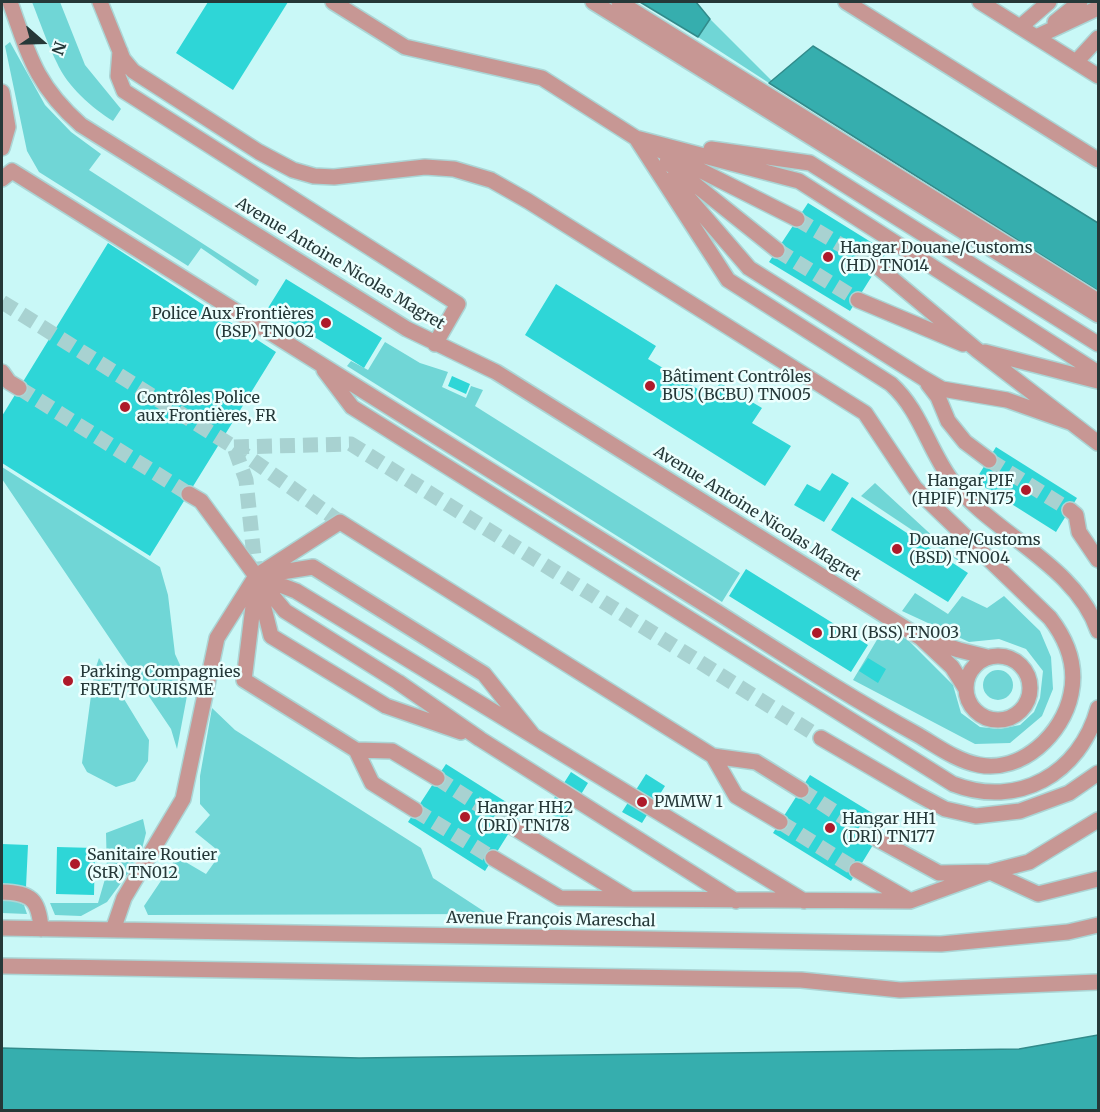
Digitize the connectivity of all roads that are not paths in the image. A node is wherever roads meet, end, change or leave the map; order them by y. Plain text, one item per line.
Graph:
1 (10, 2) edge
2 (100, 2) edge
3 (333, 2) edge
4 (593, 2) edge
5 (619, 2) edge
6 (846, 2) edge
7 (980, 2) edge
8 (1049, 2) edge
9 (1068, 2) edge
10 (1080, 2) edge
11 (1095, 2) edge
12 (1098, 8) edge
13 (1020, 27) junction
14 (1036, 37) junction
15 (1098, 38) edge
16 (1098, 44) edge
17 (1098, 50) edge
18 (120, 51) junction
19 (1076, 62) junction
20 (1098, 76) edge
21 (2, 93) edge
22 (636, 138) junction
23 (2, 148) edge
24 (1098, 160) edge
25 (2, 180) edge
26 (797, 219) tunnel mouth
27 (777, 250) tunnel mouth
28 (878, 267) tunnel mouth
29 (858, 300) tunnel mouth
30 (1098, 301) edge
31 (1098, 315) edge
32 (435, 344) junction
33 (1098, 344) edge
34 (977, 350) junction
35 (318, 363) junction
36 (2, 372) edge
37 (1098, 373) edge
38 (923, 378) junction
39 (1098, 381) edge
40 (19, 388) tunnel mouth
41 (1072, 423) junction
42 (1098, 443) edge
43 (988, 459) tunnel mouth
44 (189, 494) tunnel mouth
45 (1070, 510) tunnel mouth
46 (1098, 560) edge
47 (256, 576) junction
48 (1098, 631) edge
49 (921, 638) junction
50 (987, 657) junction
51 (966, 689) junction
52 (1098, 708) edge
53 (532, 734) junction
54 (821, 738) tunnel mouth
55 (480, 739) junction
56 (356, 750) junction
57 (713, 756) junction
58 (1098, 773) edge
59 (437, 778) tunnel mouth
60 (801, 790) tunnel mouth
61 (416, 810) tunnel mouth
62 (1098, 820) edge
63 (780, 822) tunnel mouth
64 (513, 827) tunnel mouth
65 (877, 839) tunnel mouth
66 (493, 858) tunnel mouth
67 (857, 870) tunnel mouth
68 (990, 872) junction
69 (1098, 879) edge
70 (2, 892) edge
71 (630, 899) junction
72 (736, 901) junction
73 (804, 901) junction
74 (910, 901) junction
75 (1098, 925) edge
76 (2, 928) edge
77 (41, 929) junction
78 (113, 930) junction
79 (2, 966) edge
80 (1098, 982) edge

1 - 32 street, Avenue Antoine Nicolas Magret
2 - 18 street
3 - 22 street
4 - 31 street
5 - 30 street
6 - 24 street
7 - 13 street
8 - 13 street
9 - 14 street
10 - 14 street
11 - 14 street
12 - 14 street
13 - 14 street
14 - 19 street
15 - 19 street
16 - 19 street
17 - 19 street
18 - 32 street
18 - 35 street
19 - 20 street
21 - 23 street
22 - 26 street
22 - 27 street
22 - 33 street
22 - 37 street
22 - 38 street
22 - 48 street
25 - 35 street
28 - 34 street
29 - 34 street
32 - 49 street, Avenue Antoine Nicolas Magret
34 - 39 street
34 - 41 street
35 - 52 street
36 - 40 street
38 - 41 street
38 - 43 street
41 - 42 street
44 - 47 street
45 - 46 street
47 - 53 street
47 - 53 street
47 - 55 street
47 - 55 street
47 - 56 street
47 - 57 street
47 - 78 street
49 - 50 street, Avenue Antoine Nicolas Magret
49 - 51 street, Avenue Antoine Nicolas Magret
50 - 51 street
50 - 51 street, Avenue Antoine Nicolas Magret
53 - 73 street
54 - 58 street
55 - 72 street
56 - 59 street
56 - 61 street
57 - 60 street
57 - 63 street
62 - 68 street
64 - 71 street
65 - 68 street
66 - 71 street
67 - 74 street
68 - 69 street
68 - 74 street
70 - 77 street
71 - 72 street
72 - 73 street
73 - 74 street
75 - 78 street, Avenue François Mareschal
76 - 77 street, Avenue François Mareschal
77 - 78 street, Avenue François Mareschal
79 - 80 street

